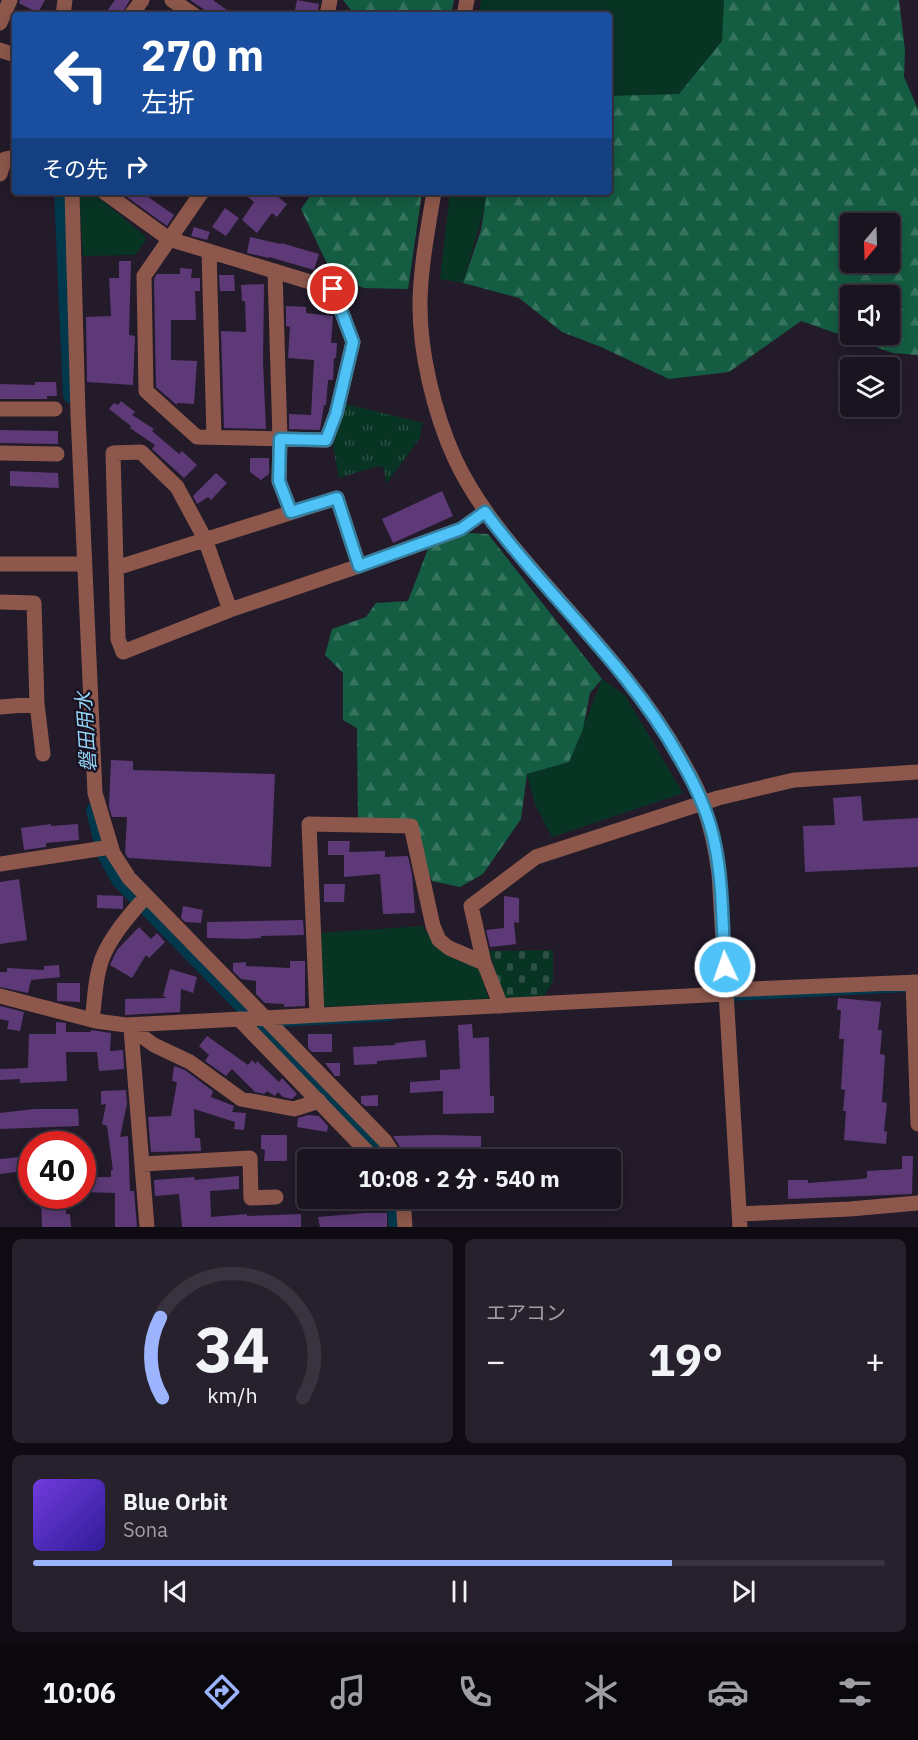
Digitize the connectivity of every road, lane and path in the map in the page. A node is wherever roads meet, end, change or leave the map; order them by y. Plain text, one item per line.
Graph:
1 (10, 0) edge
2 (172, 0) edge
3 (190, 12) edge
4 (0, 23) edge
5 (12, 158) edge
6 (0, 174) edge
7 (72, 195) edge
8 (108, 195) edge
9 (200, 195) edge
10 (434, 195) edge
11 (169, 239) junction
12 (209, 251) junction
13 (275, 271) junction
14 (0, 409) edge
15 (55, 409) dead end
16 (214, 437) junction
17 (280, 439) junction
18 (0, 453) edge
19 (57, 454) dead end
20 (291, 512) junction
21 (485, 512) junction
22 (205, 539) junction
23 (0, 564) edge
24 (85, 564) junction
25 (359, 566) junction
26 (116, 568) junction
27 (0, 602) edge
28 (230, 610) junction
29 (37, 704) junction
30 (0, 707) edge
31 (43, 754) dead end
32 (918, 772) edge
33 (703, 802) junction
34 (111, 847) junction
35 (0, 864) edge
36 (146, 896) junction
37 (484, 963) junction
38 (915, 982) edge
39 (726, 992) junction
40 (0, 996) edge
41 (501, 1005) junction
42 (317, 1015) junction
43 (266, 1018) junction
44 (239, 1019) junction
45 (92, 1020) junction
46 (128, 1027) junction
47 (319, 1101) junction
48 (918, 1124) edge
49 (365, 1149) edge
50 (388, 1149) edge
51 (142, 1164) junction
52 (276, 1197) dead end
53 (918, 1203) edge
54 (404, 1209) edge
55 (740, 1220) edge
56 (147, 1227) edge
57 (405, 1227) edge

1 - 4 street
2 - 3 street
5 - 6 street
7 - 24 street
8 - 11 street
9 - 11 street
10 - 21 street
11 - 12 street
11 - 16 street
12 - 13 street
12 - 16 street
13 - 17 street
13 - 17 street
14 - 15 street
16 - 17 street
17 - 20 street
18 - 19 street
20 - 22 street
20 - 25 street
21 - 25 street
21 - 33 street
22 - 26 street
22 - 26 street
22 - 28 street
23 - 24 street
24 - 34 street
25 - 28 street
26 - 28 street
27 - 29 street
29 - 30 street
29 - 31 street
32 - 33 street
33 - 37 street
33 - 39 street
34 - 35 street
34 - 36 street
36 - 43 street
36 - 45 street
37 - 41 street
37 - 42 street
38 - 39 street
38 - 48 street
39 - 41 street
39 - 55 street
40 - 45 street
41 - 42 street
42 - 43 street
43 - 44 street
43 - 50 street
44 - 46 street
44 - 47 street
45 - 46 street
46 - 47 street
46 - 51 street
47 - 49 street
51 - 52 street
51 - 56 street
53 - 55 street
54 - 57 street

